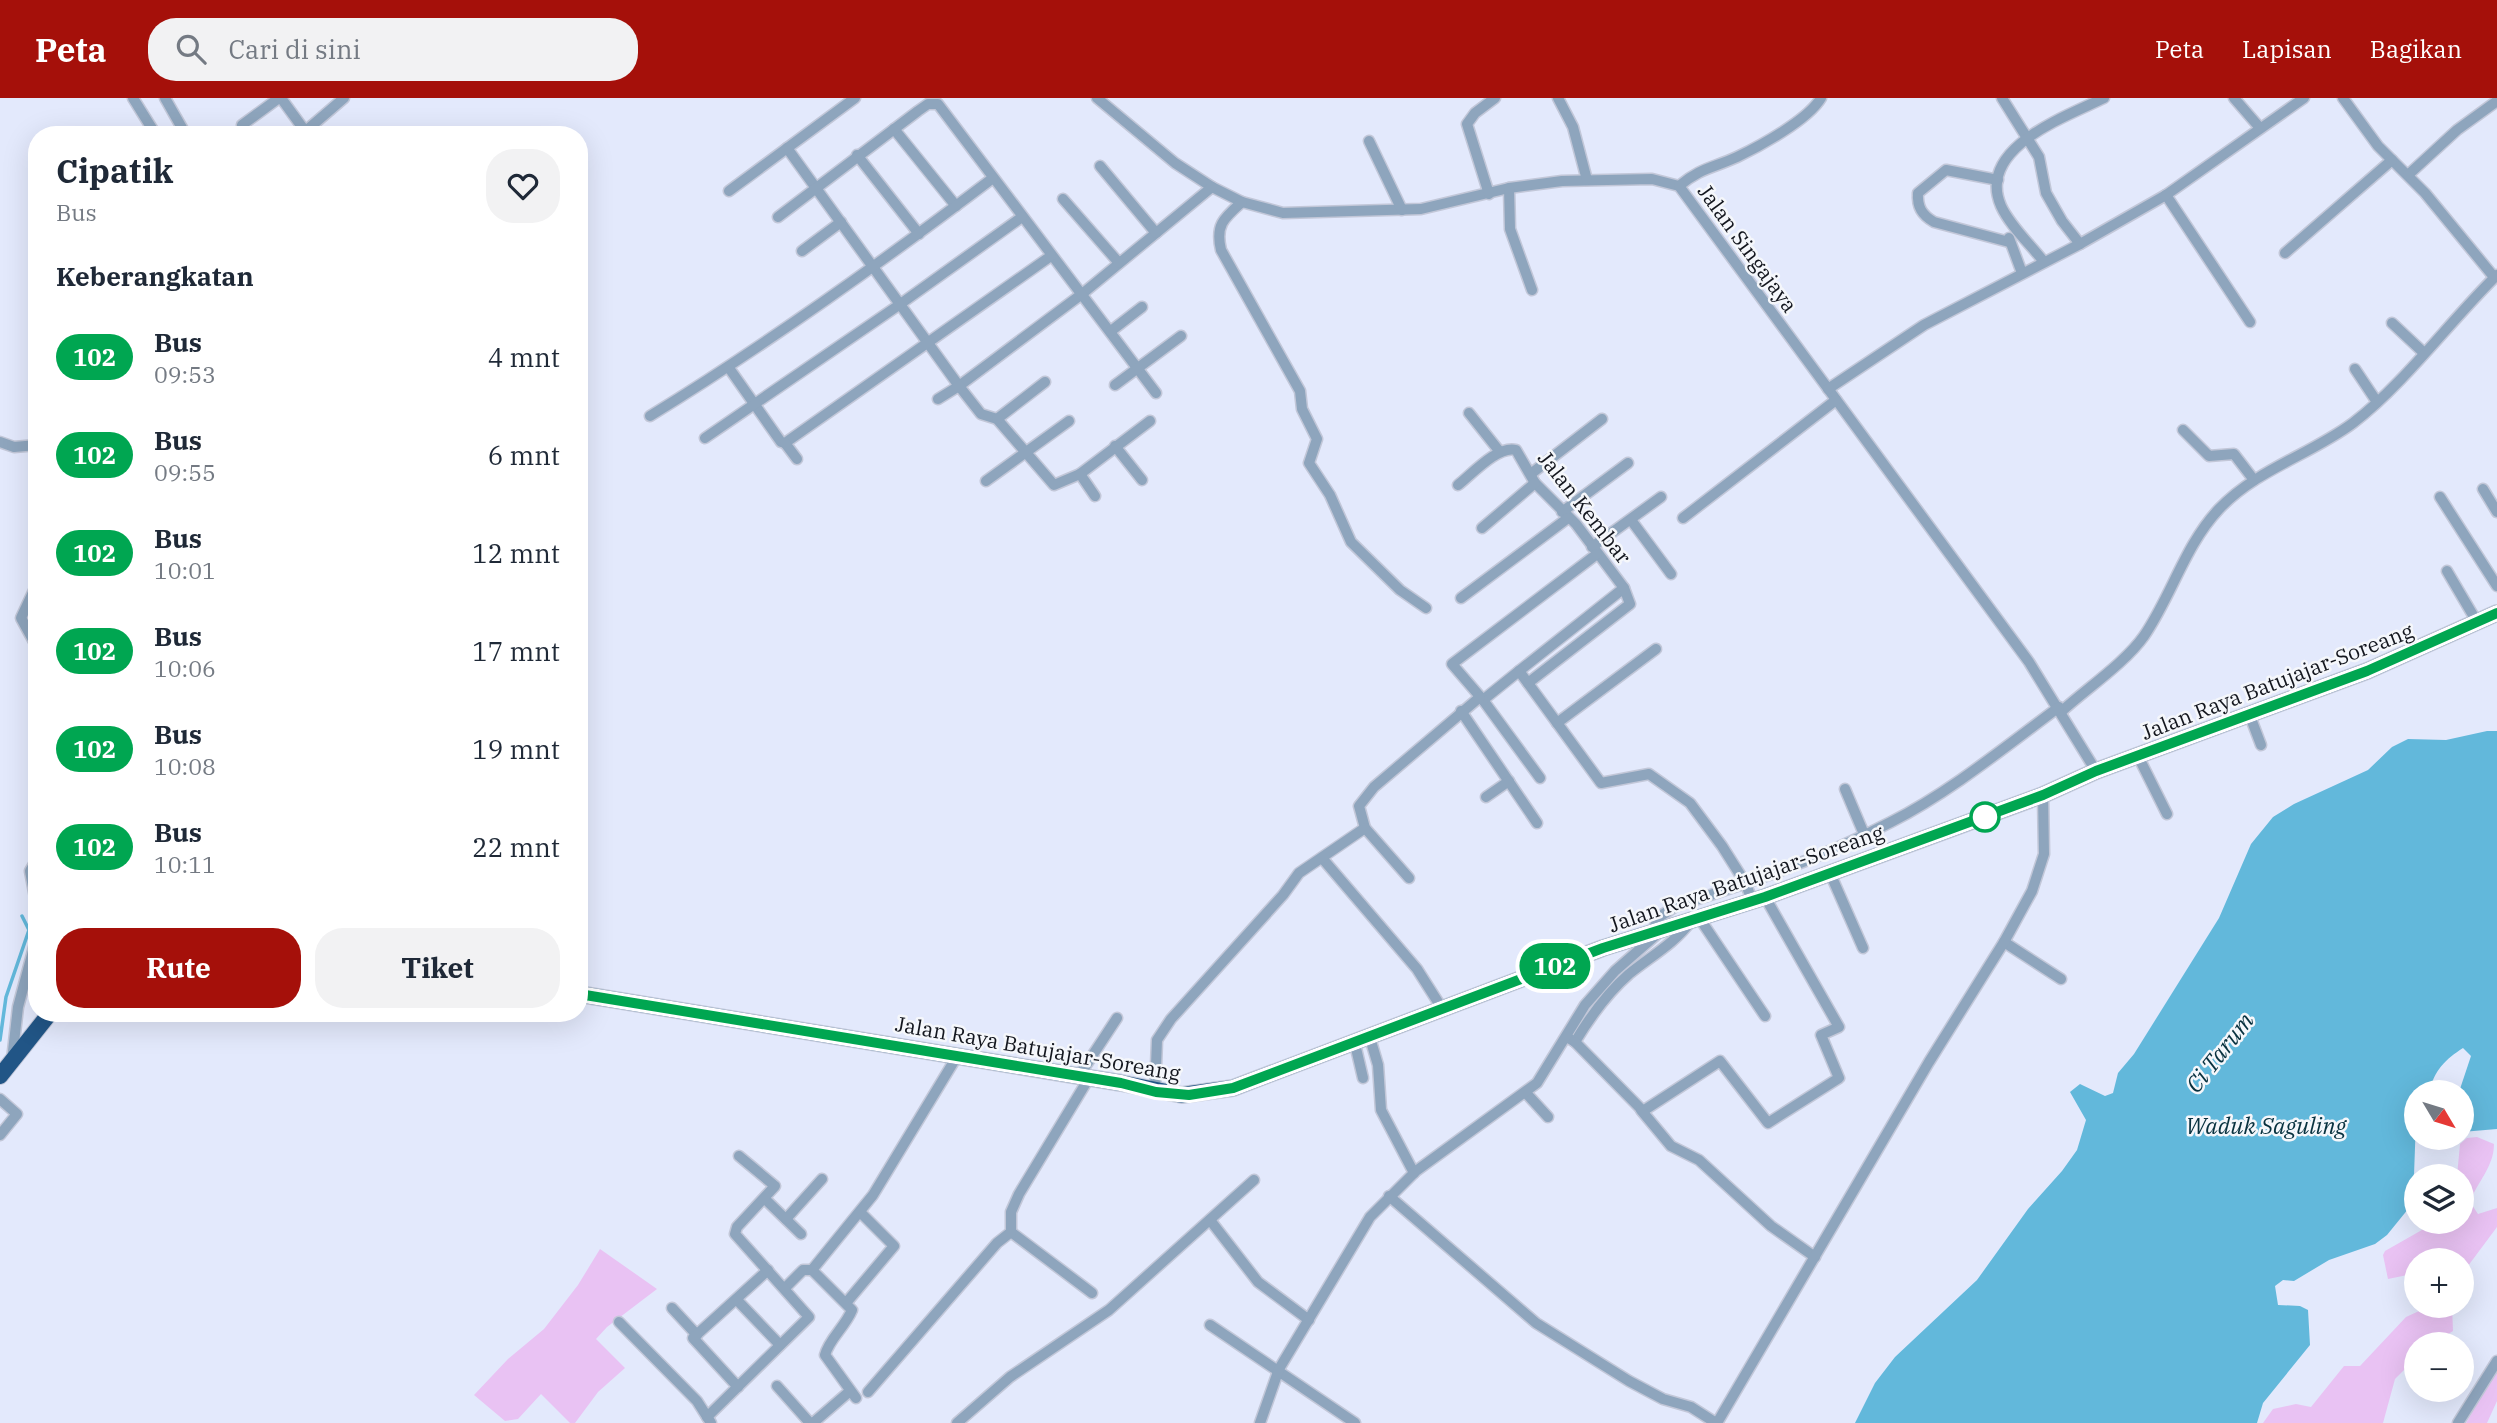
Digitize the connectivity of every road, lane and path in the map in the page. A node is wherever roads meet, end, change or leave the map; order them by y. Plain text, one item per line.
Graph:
1 (133, 98) edge
2 (165, 98) edge
3 (280, 98) edge
4 (344, 98) edge
5 (855, 98) edge
6 (1097, 98) edge
7 (1495, 98) edge
8 (1559, 98) edge
9 (1821, 98) edge
10 (2002, 98) edge
11 (2104, 98) edge
12 (2234, 98) edge
13 (2304, 98) edge
14 (2343, 98) edge
15 (2497, 101) edge
16 (242, 125) dead end
17 (150, 126) edge
18 (181, 126) edge
19 (298, 126) edge
20 (311, 126) edge
21 (2260, 128) junction
22 (894, 129) junction
23 (2026, 136) junction
24 (1369, 141) dead end
25 (787, 148) junction
26 (857, 155) junction
27 (2392, 160) junction
28 (1100, 166) dead end
29 (2408, 175) junction
30 (993, 178) junction
31 (1587, 180) junction
32 (1998, 180) junction
33 (1679, 186) junction
34 (1212, 187) junction
35 (815, 188) junction
36 (1509, 188) junction
37 (729, 191) dead end
38 (1489, 194) junction
39 (2165, 195) junction
40 (1063, 199) dead end
41 (1242, 202) junction
42 (956, 206) junction
43 (1402, 210) junction
44 (778, 217) dead end
45 (1022, 217) junction
46 (841, 222) junction
47 (2020, 231) junction
48 (1156, 233) junction
49 (919, 234) junction
50 (2009, 242) junction
51 (2080, 244) junction
52 (802, 251) dead end
53 (2285, 253) dead end
54 (1051, 256) junction
55 (2044, 262) junction
56 (1119, 263) junction
57 (874, 269) junction
58 (2022, 273) junction
59 (2496, 276) edge
60 (1532, 290) dead end
61 (1082, 294) junction
62 (900, 306) junction
63 (1142, 307) dead end
64 (2250, 322) dead end
65 (2392, 323) dead end
66 (1111, 331) junction
67 (1181, 336) dead end
68 (925, 343) junction
69 (2423, 352) junction
70 (1138, 366) junction
71 (729, 368) junction
72 (2355, 369) dead end
73 (1045, 382) dead end
74 (1115, 385) dead end
75 (959, 386) junction
76 (1828, 389) junction
77 (1156, 393) dead end
78 (938, 399) dead end
79 (1836, 400) junction
80 (2377, 402) junction
81 (755, 405) junction
82 (1469, 413) dead end
83 (650, 416) dead end
84 (998, 419) junction
85 (1602, 419) dead end
86 (1069, 421) dead end
87 (1150, 421) dead end
88 (2183, 430) dead end
89 (705, 438) dead end
90 (0, 442) edge
91 (785, 443) junction
92 (28, 446) edge
93 (1115, 446) junction
94 (1500, 452) junction
95 (1026, 453) junction
96 (797, 459) dead end
97 (1628, 463) dead end
98 (1080, 474) junction
99 (2251, 475) junction
100 (1534, 478) junction
101 (1142, 480) dead end
102 (986, 481) dead end
103 (1458, 485) dead end
104 (2483, 489) dead end
105 (1095, 496) dead end
106 (1661, 497) dead end
107 (2440, 497) dead end
108 (2497, 512) edge
109 (1565, 515) junction
110 (1683, 519) dead end
111 (1631, 520) junction
112 (1482, 528) dead end
113 (1595, 550) junction
114 (2447, 571) dead end
115 (1671, 574) dead end
116 (2497, 586) edge
117 (1624, 589) junction
118 (1461, 598) dead end
119 (28, 603) edge
120 (1426, 608) dead end
121 (2497, 613) edge
122 (2477, 622) junction
123 (28, 631) edge
124 (1656, 649) dead end
125 (1519, 671) junction
126 (1528, 683) junction
127 (1481, 698) junction
128 (2060, 709) junction
129 (1461, 711) junction
130 (2250, 716) junction
131 (1556, 723) junction
132 (2261, 746) dead end
133 (2138, 756) junction
134 (2096, 771) junction
135 (1540, 778) dead end
136 (1509, 780) junction
137 (1845, 789) dead end
138 (2043, 795) junction
139 (1486, 797) dead end
140 (2167, 814) dead end
141 (1537, 823) dead end
142 (1365, 828) junction
143 (1864, 834) junction
144 (1322, 858) junction
145 (1830, 873) junction
146 (1409, 878) dead end
147 (1752, 893) junction
148 (1693, 921) junction
149 (1660, 930) junction
150 (2004, 942) junction
151 (1863, 948) dead end
152 (28, 970) edge
153 (2062, 979) dead end
154 (588, 995) edge
155 (1443, 1010) junction
156 (1765, 1016) dead end
157 (1117, 1018) dead end
158 (43, 1022) edge
159 (1570, 1039) junction
160 (1363, 1041) junction
161 (956, 1058) junction
162 (12, 1060) junction
163 (0, 1076) edge
164 (1084, 1077) junction
165 (1363, 1078) dead end
166 (1156, 1092) junction
167 (1527, 1093) junction
168 (0, 1099) edge
169 (1641, 1110) junction
170 (1548, 1117) dead end
171 (0, 1135) edge
172 (739, 1156) dead end
173 (1414, 1172) junction
174 (822, 1179) dead end
175 (1254, 1180) dead end
176 (1389, 1196) junction
177 (765, 1199) junction
178 (861, 1213) junction
179 (786, 1219) junction
180 (1210, 1220) junction
181 (1011, 1232) junction
182 (801, 1234) dead end
183 (1815, 1257) junction
184 (768, 1270) junction
185 (812, 1270) junction
186 (785, 1288) junction
187 (1092, 1293) dead end
188 (737, 1300) junction
189 (846, 1303) junction
190 (672, 1308) dead end
191 (1309, 1320) junction
192 (619, 1322) dead end
193 (1210, 1325) dead end
194 (697, 1335) junction
195 (780, 1345) junction
196 (2497, 1360) edge
197 (1279, 1370) junction
198 (777, 1386) dead end
199 (738, 1387) junction
200 (868, 1392) dead end
201 (709, 1420) edge
202 (812, 1423) edge
203 (957, 1423) edge
204 (1260, 1423) edge
205 (1355, 1423) edge
206 (1716, 1423) edge
207 (2458, 1423) edge

1 - 17 street
2 - 18 street
3 - 16 street
3 - 19 street
4 - 20 street
5 - 25 street
6 - 34 street, Jalan Singajaya
7 - 38 street
8 - 31 street
9 - 33 street
10 - 23 street
11 - 23 street
12 - 21 street
13 - 21 street
14 - 27 street
15 - 29 street
21 - 39 street
22 - 26 street
22 - 30 street
22 - 42 street
23 - 32 street
23 - 51 street
24 - 43 street
25 - 35 street
25 - 37 street
26 - 35 street
26 - 49 street
27 - 29 street
27 - 53 street
28 - 48 street
29 - 59 street
30 - 42 street
30 - 45 street
31 - 33 street, Jalan Singajaya
31 - 36 street, Jalan Singajaya
32 - 47 street
32 - 50 street
33 - 76 street, Jalan Singajaya
34 - 41 street, Jalan Singajaya
34 - 48 street
35 - 44 street
35 - 46 street
36 - 38 street, Jalan Singajaya
36 - 60 street
38 - 43 street, Jalan Singajaya
39 - 51 street
39 - 64 street
40 - 56 street
41 - 43 street, Jalan Singajaya
41 - 120 street
42 - 49 street
45 - 54 street
45 - 62 street
46 - 52 street
46 - 57 street
47 - 50 street
47 - 55 street
48 - 56 street
49 - 57 street
50 - 58 street
51 - 55 street
54 - 61 street
54 - 68 street
55 - 58 street
56 - 61 street
57 - 62 street
57 - 71 street
58 - 76 street
59 - 69 street
61 - 66 street
61 - 75 street
62 - 68 street
62 - 81 street
63 - 66 street
65 - 69 street
66 - 70 street
67 - 70 street
68 - 75 street
68 - 91 street
69 - 80 street
70 - 74 street
70 - 77 street
71 - 81 street
71 - 83 street
72 - 80 street
73 - 84 street
75 - 78 street
75 - 84 street
76 - 79 street, Jalan Singajaya
79 - 110 street
79 - 128 street, Jalan Singajaya
80 - 99 street
81 - 89 street
81 - 91 street
82 - 94 street
84 - 95 street
85 - 100 street
86 - 95 street
87 - 93 street
88 - 99 street
90 - 92 street
91 - 96 street
93 - 98 street
93 - 101 street
94 - 100 street, Jalan Kembar
94 - 103 street
95 - 98 street
95 - 102 street
97 - 109 street
98 - 105 street
99 - 128 street
100 - 109 street, Jalan Kembar
100 - 112 street
104 - 108 street
106 - 111 street
107 - 116 street
109 - 113 street, Jalan Kembar
109 - 118 street
111 - 113 street
111 - 115 street
113 - 117 street, Jalan Kembar
113 - 127 street
114 - 122 street
117 - 125 street, Jalan Kembar
117 - 126 street
119 - 123 street
121 - 122 highway, Jalan Raya Batujajar-Soreang
122 - 130 highway, Jalan Raya Batujajar-Soreang
124 - 131 street
125 - 126 street
125 - 127 street, Jalan Kembar
126 - 131 street
127 - 129 street, Jalan Kembar
127 - 135 street
128 - 134 street, Jalan Singajaya
128 - 143 street
129 - 136 street
129 - 142 street, Jalan Kembar
130 - 132 street
130 - 133 highway, Jalan Raya Batujajar-Soreang
131 - 147 street
133 - 134 highway, Jalan Raya Batujajar-Soreang
133 - 140 street
134 - 138 highway, Jalan Raya Batujajar-Soreang
136 - 139 street
136 - 141 street
137 - 143 street
138 - 145 highway, Jalan Raya Batujajar-Soreang
138 - 150 street
142 - 144 street
142 - 146 street
143 - 147 street
144 - 155 street
144 - 166 street
145 - 147 highway, Jalan Raya Batujajar-Soreang
145 - 151 street
147 - 148 highway, Jalan Raya Batujajar-Soreang
147 - 149 street
147 - 169 street
148 - 149 highway, Jalan Raya Batujajar-Soreang
148 - 156 street
148 - 159 street
149 - 155 highway, Jalan Raya Batujajar-Soreang
149 - 159 street
150 - 153 street
150 - 183 street
152 - 162 street
154 - 161 highway, Jalan Raya Batujajar-Soreang
155 - 160 highway, Jalan Raya Batujajar-Soreang
157 - 164 street
158 - 162 highway
159 - 167 street
159 - 169 street
160 - 165 street
160 - 166 highway, Jalan Raya Batujajar-Soreang
160 - 173 street
161 - 164 highway, Jalan Raya Batujajar-Soreang
161 - 178 street
162 - 163 highway
164 - 166 highway, Jalan Raya Batujajar-Soreang
164 - 181 street
167 - 170 street
167 - 173 street
168 - 171 street
169 - 183 street
172 - 177 street
173 - 176 street
174 - 179 street
175 - 180 street
176 - 191 street
176 - 206 street
177 - 179 street
177 - 184 street
178 - 185 street
178 - 189 street
179 - 182 street
180 - 191 street
180 - 203 street
181 - 187 street
181 - 200 street
183 - 206 street
184 - 186 street
184 - 188 street
185 - 186 street
185 - 189 street
186 - 195 street
188 - 194 street
188 - 195 street
189 - 202 street
190 - 194 street
191 - 197 street
192 - 201 street
193 - 197 street
194 - 199 street
195 - 199 street
196 - 207 street
197 - 204 street
197 - 205 street
198 - 202 street
199 - 201 street

